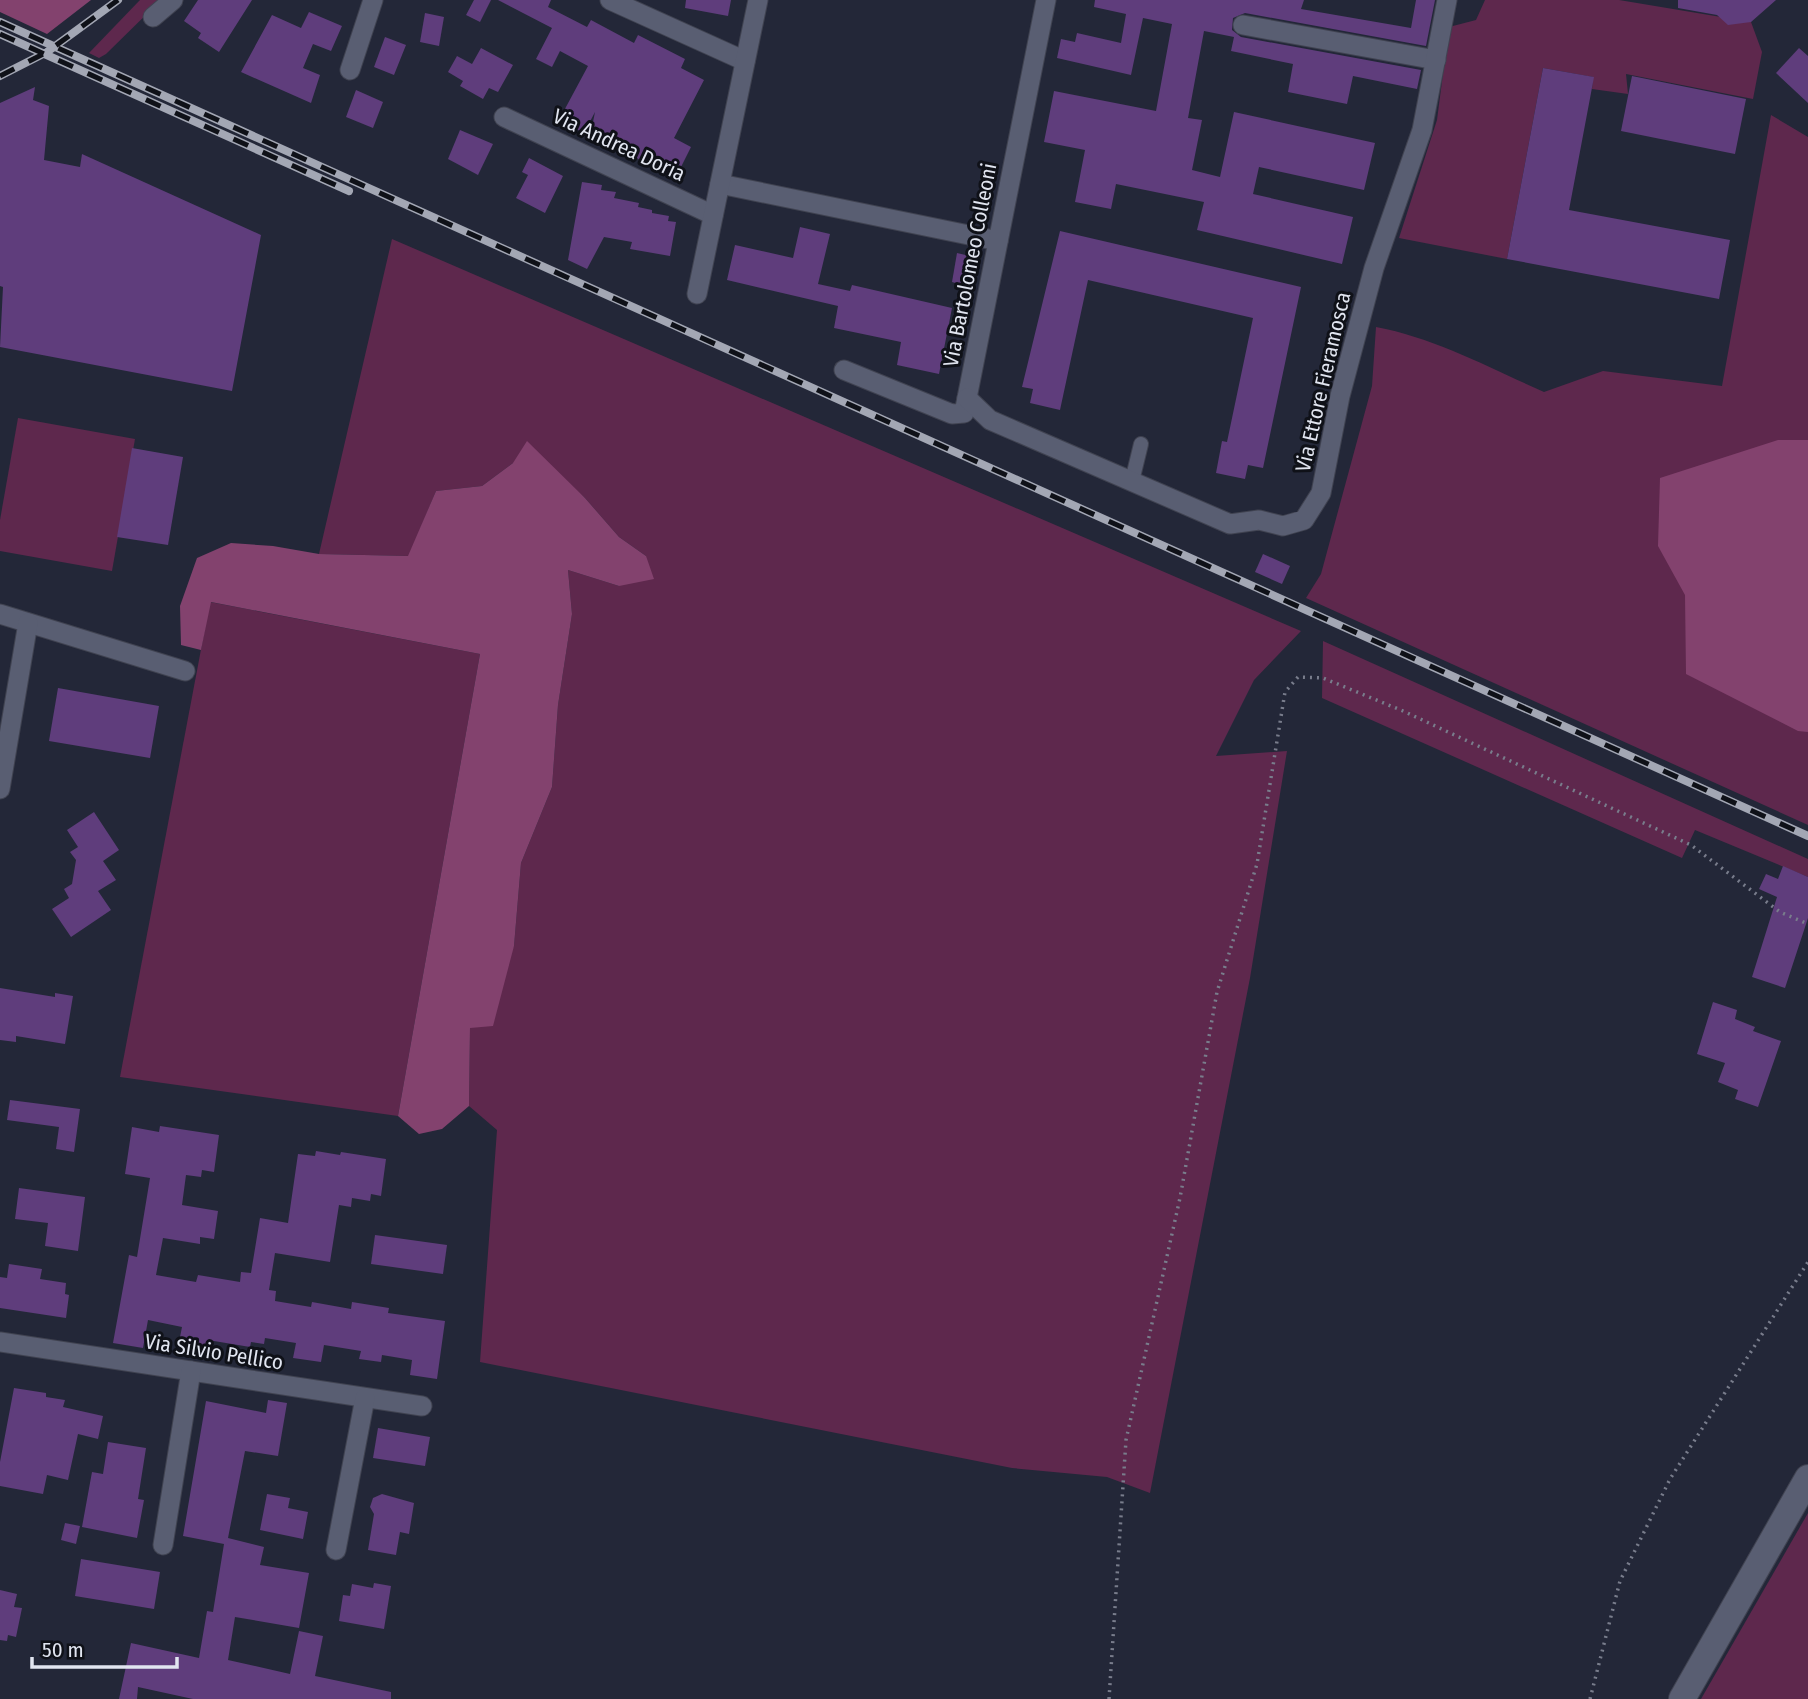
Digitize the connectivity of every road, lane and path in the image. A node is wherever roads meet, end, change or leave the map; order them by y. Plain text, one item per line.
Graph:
1 (173, 0) edge
2 (373, 0) edge
3 (610, 0) edge
4 (758, 0) edge
5 (1046, 0) edge
6 (1447, 0) edge
7 (153, 18) dead end
8 (1243, 25) dead end
9 (1436, 60) junction
10 (745, 61) junction
11 (350, 69) dead end
12 (504, 117) dead end
13 (720, 184) junction
14 (713, 215) junction
15 (998, 241) junction
16 (697, 294) dead end
17 (844, 370) dead end
18 (967, 398) junction
19 (1141, 444) dead end
20 (1132, 481) junction
21 (0, 614) edge
22 (28, 623) junction
23 (185, 671) dead end
24 (0, 789) edge
25 (1808, 924) edge
26 (1808, 1262) edge
27 (0, 1342) edge
28 (191, 1371) junction
29 (365, 1398) junction
30 (422, 1406) dead end
31 (1808, 1478) edge
32 (163, 1545) dead end
33 (336, 1550) dead end
34 (1109, 1699) edge
35 (1590, 1699) edge
36 (1682, 1699) edge

1 - 7 street
2 - 11 street
3 - 10 street
4 - 10 street
5 - 15 street, Via Bartolomeo Colleoni
6 - 9 street, Via Ettore Fieramosca
8 - 9 street
9 - 20 street, Via Ettore Fieramosca
10 - 13 street
12 - 14 street, Via Andrea Doria
13 - 14 street
13 - 15 street
14 - 16 street
15 - 18 street, Via Bartolomeo Colleoni
17 - 18 street, Via Bartolomeo Colleoni
18 - 20 street, Via Ettore Fieramosca
19 - 20 street
21 - 22 street
22 - 23 street
22 - 24 street
25 - 34 path
26 - 35 path
27 - 28 street, Via Silvio Pellico
28 - 29 street, Via Silvio Pellico
28 - 32 street
29 - 30 street, Via Silvio Pellico
29 - 33 street
31 - 36 main road

